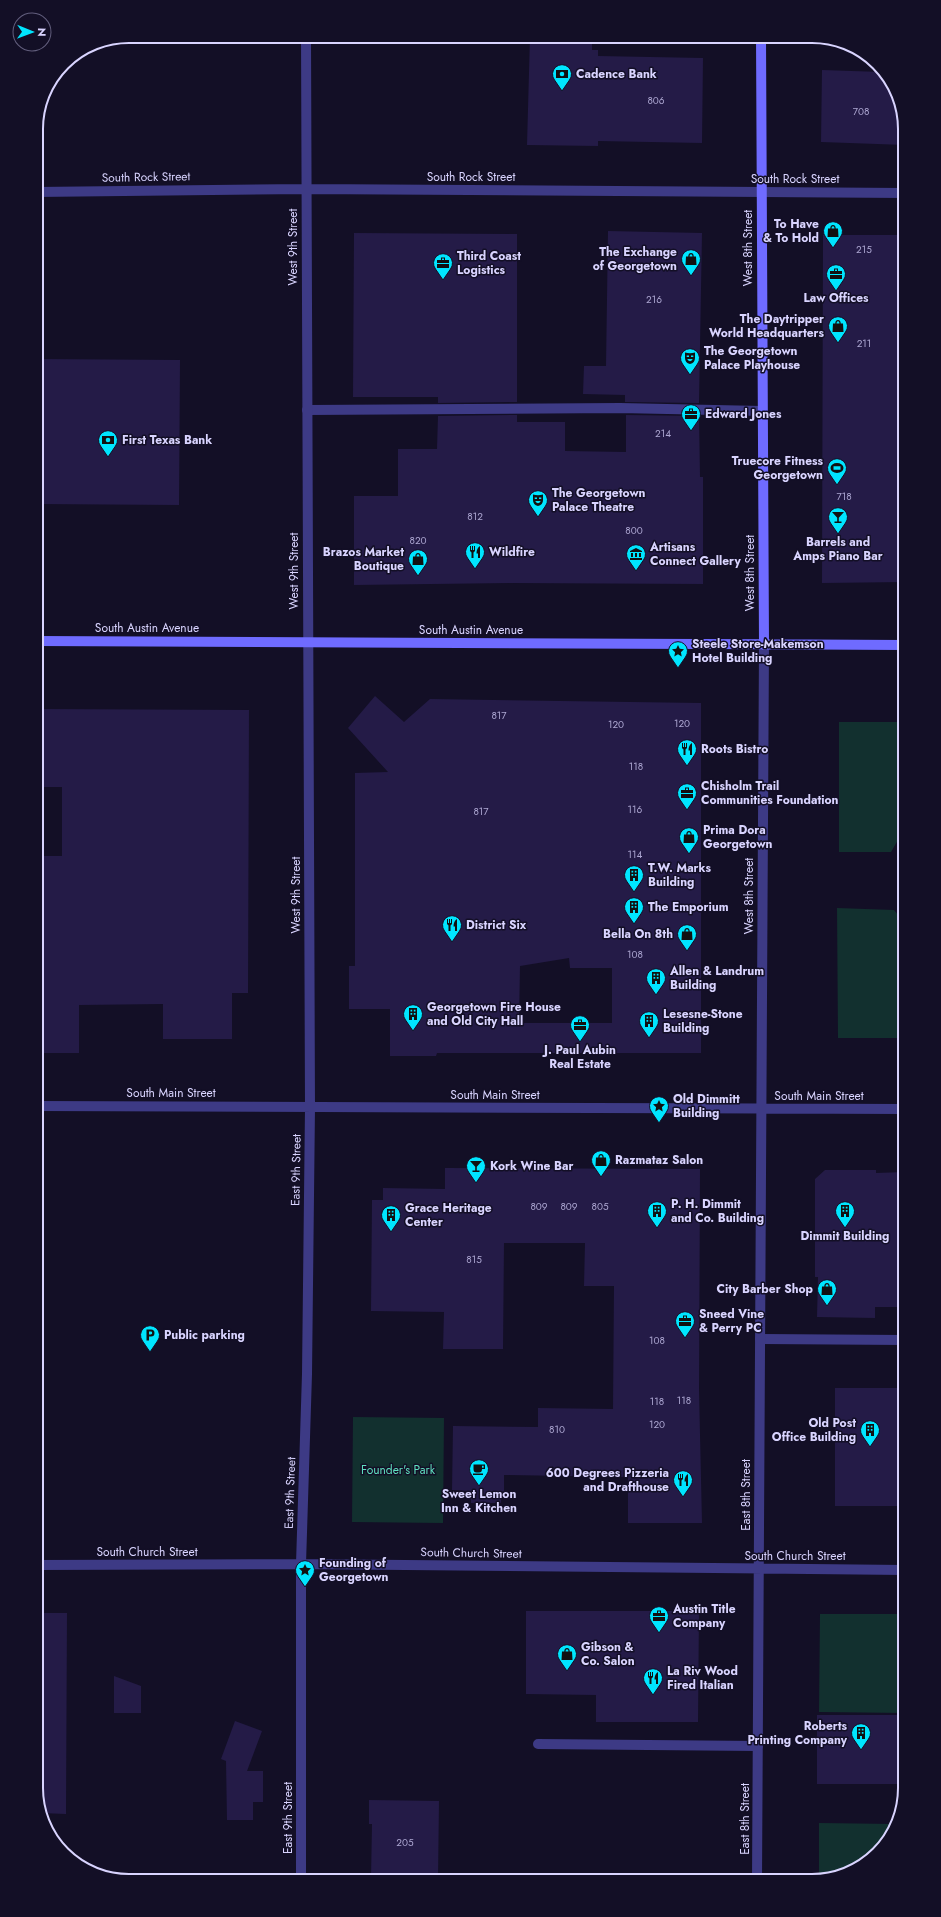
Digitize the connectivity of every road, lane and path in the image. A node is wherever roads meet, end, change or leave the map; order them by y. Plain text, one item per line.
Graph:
1 (306, 43) edge
2 (762, 43) edge
3 (306, 189) junction
4 (43, 192) edge
5 (761, 192) junction
6 (898, 193) edge
7 (307, 410) junction
8 (762, 411) junction
9 (43, 641) edge
10 (307, 643) junction
11 (764, 645) junction
12 (898, 645) edge
13 (43, 1106) edge
14 (310, 1107) junction
15 (761, 1109) junction
16 (898, 1109) edge
17 (760, 1339) junction
18 (898, 1340) edge
19 (301, 1564) junction
20 (43, 1565) edge
21 (758, 1569) junction
22 (898, 1570) edge
23 (538, 1744) dead end
24 (758, 1746) junction
25 (300, 1874) edge
26 (757, 1874) edge

1 - 3 street, West 9th Street
2 - 5 main road, West 8th Street
3 - 4 street, South Rock Street
3 - 5 street, South Rock Street
3 - 7 street, West 9th Street
5 - 6 street, South Rock Street
5 - 8 main road, West 8th Street
7 - 8 street
7 - 10 street, West 9th Street
8 - 11 main road, West 8th Street
9 - 10 main road, South Austin Avenue
10 - 11 main road, South Austin Avenue
10 - 14 street, West 9th Street
11 - 12 main road, South Austin Avenue
11 - 15 street, West 8th Street
13 - 14 street, South Main Street
14 - 15 street, South Main Street
14 - 19 street, East 9th Street
15 - 16 street, South Main Street
15 - 17 street, East 8th Street
17 - 18 street
17 - 21 street, East 8th Street
19 - 20 street, South Church Street
19 - 21 street, South Church Street
19 - 25 street, East 9th Street
21 - 22 street, South Church Street
21 - 24 street, East 8th Street
23 - 24 street
24 - 26 street, East 8th Street

